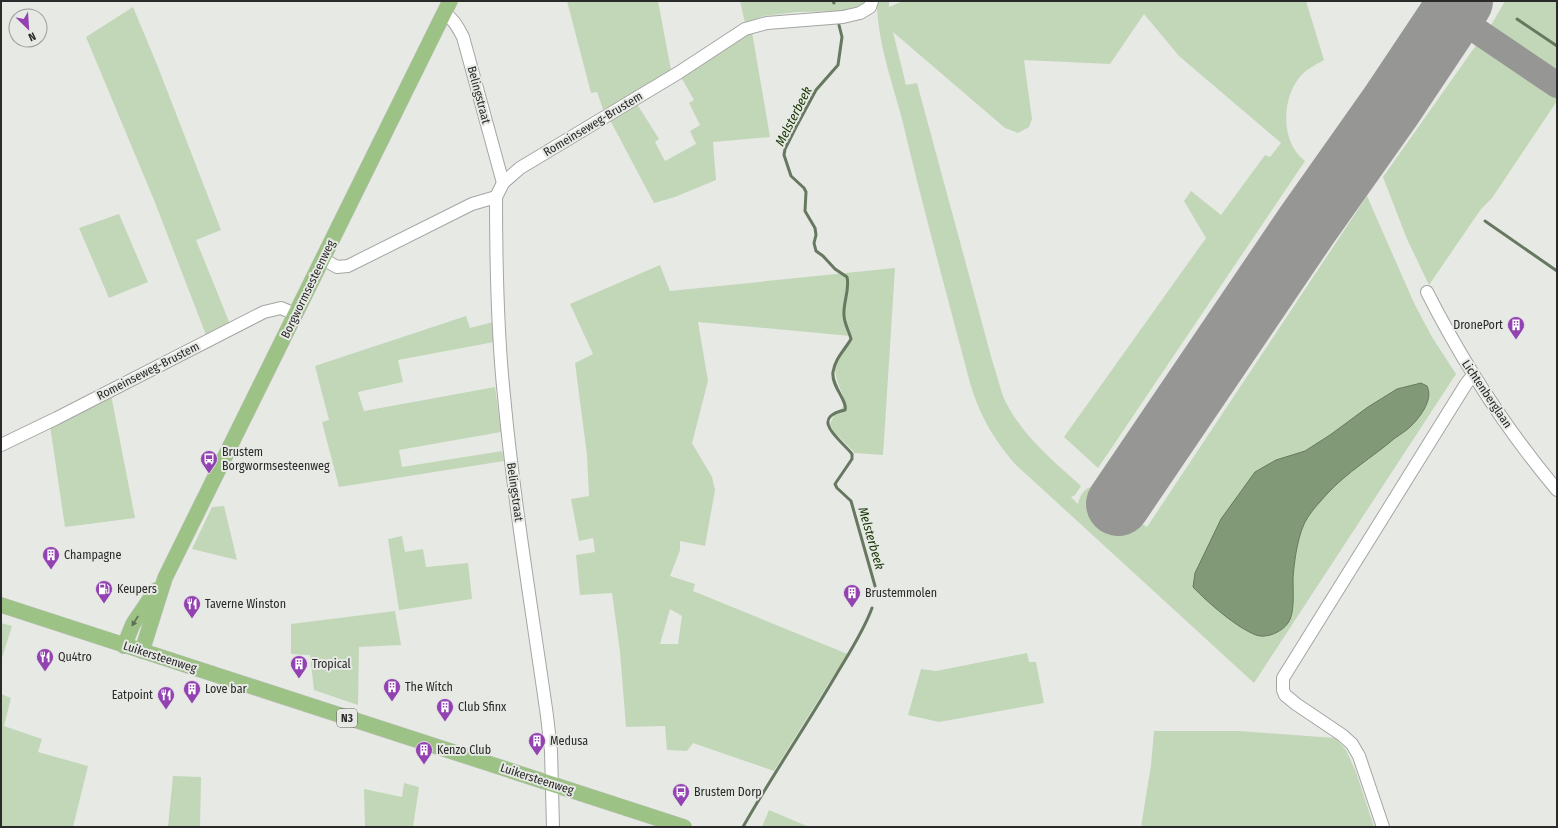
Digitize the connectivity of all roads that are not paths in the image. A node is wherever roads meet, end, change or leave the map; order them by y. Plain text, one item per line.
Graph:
1 (872, 1) edge
2 (447, 7) edge
3 (503, 183) junction
4 (496, 197) junction
5 (322, 259) junction
6 (1426, 292) dead end
7 (295, 314) junction
8 (1473, 375) junction
9 (1, 445) edge
10 (1557, 490) edge
11 (165, 578) junction
12 (1, 605) edge
13 (124, 646) junction
14 (142, 651) junction
15 (552, 784) junction
16 (553, 827) edge
17 (684, 827) edge
18 (1382, 827) edge

1 - 3 street, Romeinseweg-Brustem
2 - 3 street, Belingstraat
2 - 5 main road, Borgwormsesteenweg
3 - 4 street, Romeinseweg-Brustem
4 - 5 street
4 - 15 street, Belingstraat
5 - 7 main road, Borgwormsesteenweg
6 - 8 street, Lichtenberglaan
7 - 9 street, Romeinseweg-Brustem
7 - 11 main road, Borgwormsesteenweg
8 - 10 street, Lichtenberglaan
8 - 18 street
11 -> 13 main road, Borgwormsesteenweg
11 - 14 main road, Borgwormsesteenweg
12 - 13 main road, Luikersteenweg / N3
13 - 14 main road, Luikersteenweg / N3
14 - 15 main road, Luikersteenweg / N3
15 - 16 street, Belingstraat
15 - 17 main road, Luikersteenweg / N3

